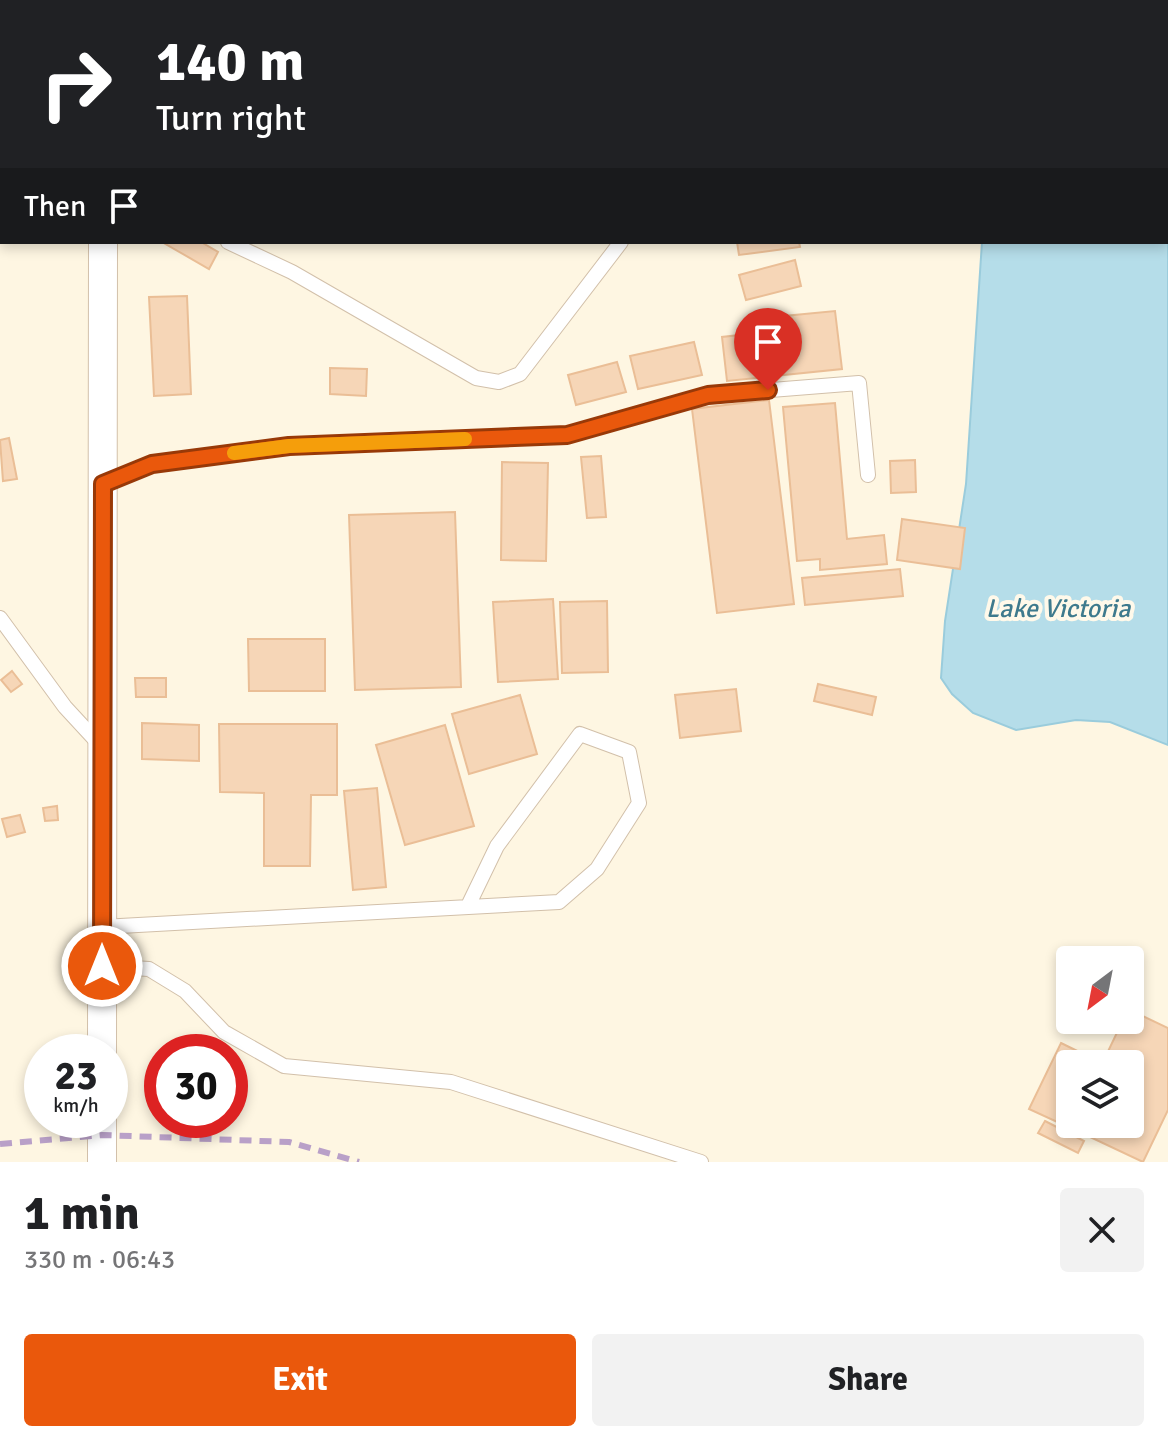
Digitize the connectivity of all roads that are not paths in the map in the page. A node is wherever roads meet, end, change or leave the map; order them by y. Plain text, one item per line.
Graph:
1 (103, 244) edge
2 (232, 244) edge
3 (619, 244) edge
4 (868, 475) dead end
5 (103, 484) junction
6 (0, 618) edge
7 (103, 747) junction
8 (468, 906) junction
9 (102, 927) junction
10 (102, 966) junction
11 (102, 1034) edge
12 (102, 1138) edge
13 (102, 1162) edge
14 (701, 1162) edge

1 - 5 street
2 - 3 lane
4 - 5 lane
5 - 7 street
6 - 7 lane
7 - 9 street
8 - 8 lane
8 - 9 lane
9 - 10 street
10 - 11 street
10 - 14 lane
12 - 13 street

